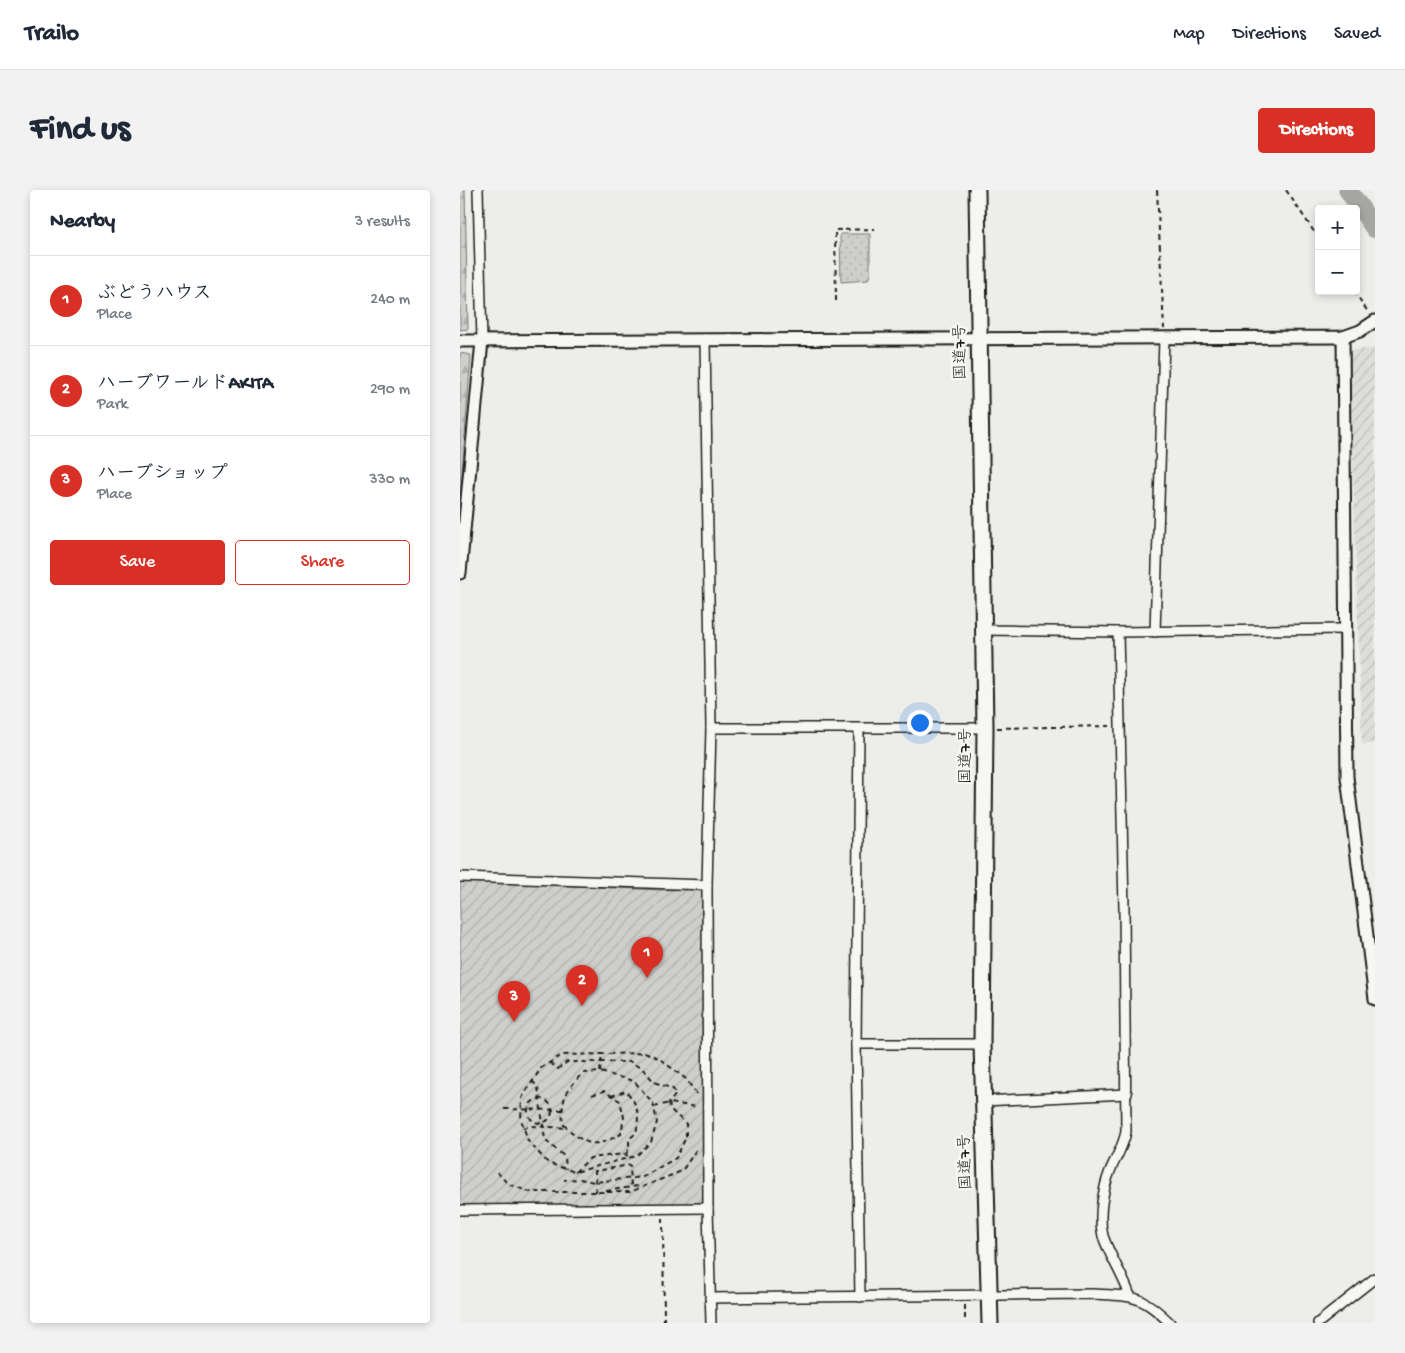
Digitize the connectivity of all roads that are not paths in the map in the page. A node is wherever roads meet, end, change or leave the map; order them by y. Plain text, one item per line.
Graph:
1 (478, 190) edge
2 (977, 190) edge
3 (1375, 321) edge
4 (1343, 337) junction
5 (1164, 338) junction
6 (979, 339) junction
7 (705, 340) junction
8 (460, 341) edge
9 (482, 341) junction
10 (460, 573) edge
11 (1346, 629) junction
12 (983, 630) junction
13 (1118, 632) junction
14 (1155, 632) junction
15 (710, 728) junction
16 (985, 728) junction
17 (859, 729) junction
18 (460, 876) edge
19 (706, 885) junction
20 (1375, 999) edge
21 (856, 1044) junction
22 (982, 1044) junction
23 (1127, 1094) junction
24 (983, 1101) junction
25 (708, 1208) junction
26 (460, 1210) edge
27 (1375, 1278) edge
28 (989, 1294) junction
29 (1130, 1296) junction
30 (860, 1297) junction
31 (710, 1298) junction
32 (711, 1323) edge
33 (990, 1323) edge
34 (1170, 1323) edge
35 (1318, 1323) edge

1 - 9 street
2 - 6 highway, 国道7号
3 - 4 street
4 - 5 street
4 - 11 street
5 - 6 street
5 - 14 street
6 - 7 street
6 - 12 highway, 国道7号
7 - 9 street
7 - 15 street
8 - 9 street
9 - 10 street
11 - 14 street
11 - 20 street
12 - 13 street
12 - 16 highway, 国道7号
13 - 14 street
13 - 23 street
15 - 17 street
15 - 19 street
16 - 17 street
16 - 22 highway, 国道7号
17 - 21 street
18 - 19 street
19 - 25 street
21 - 22 street
21 - 30 street
22 - 24 highway, 国道7号
23 - 24 street
23 - 29 street
24 - 28 highway, 国道7号
25 - 26 street
25 - 31 street
27 - 35 street
28 - 29 street
28 - 30 street
28 - 33 highway, 国道7号
29 - 34 street
30 - 31 street
31 - 32 street

